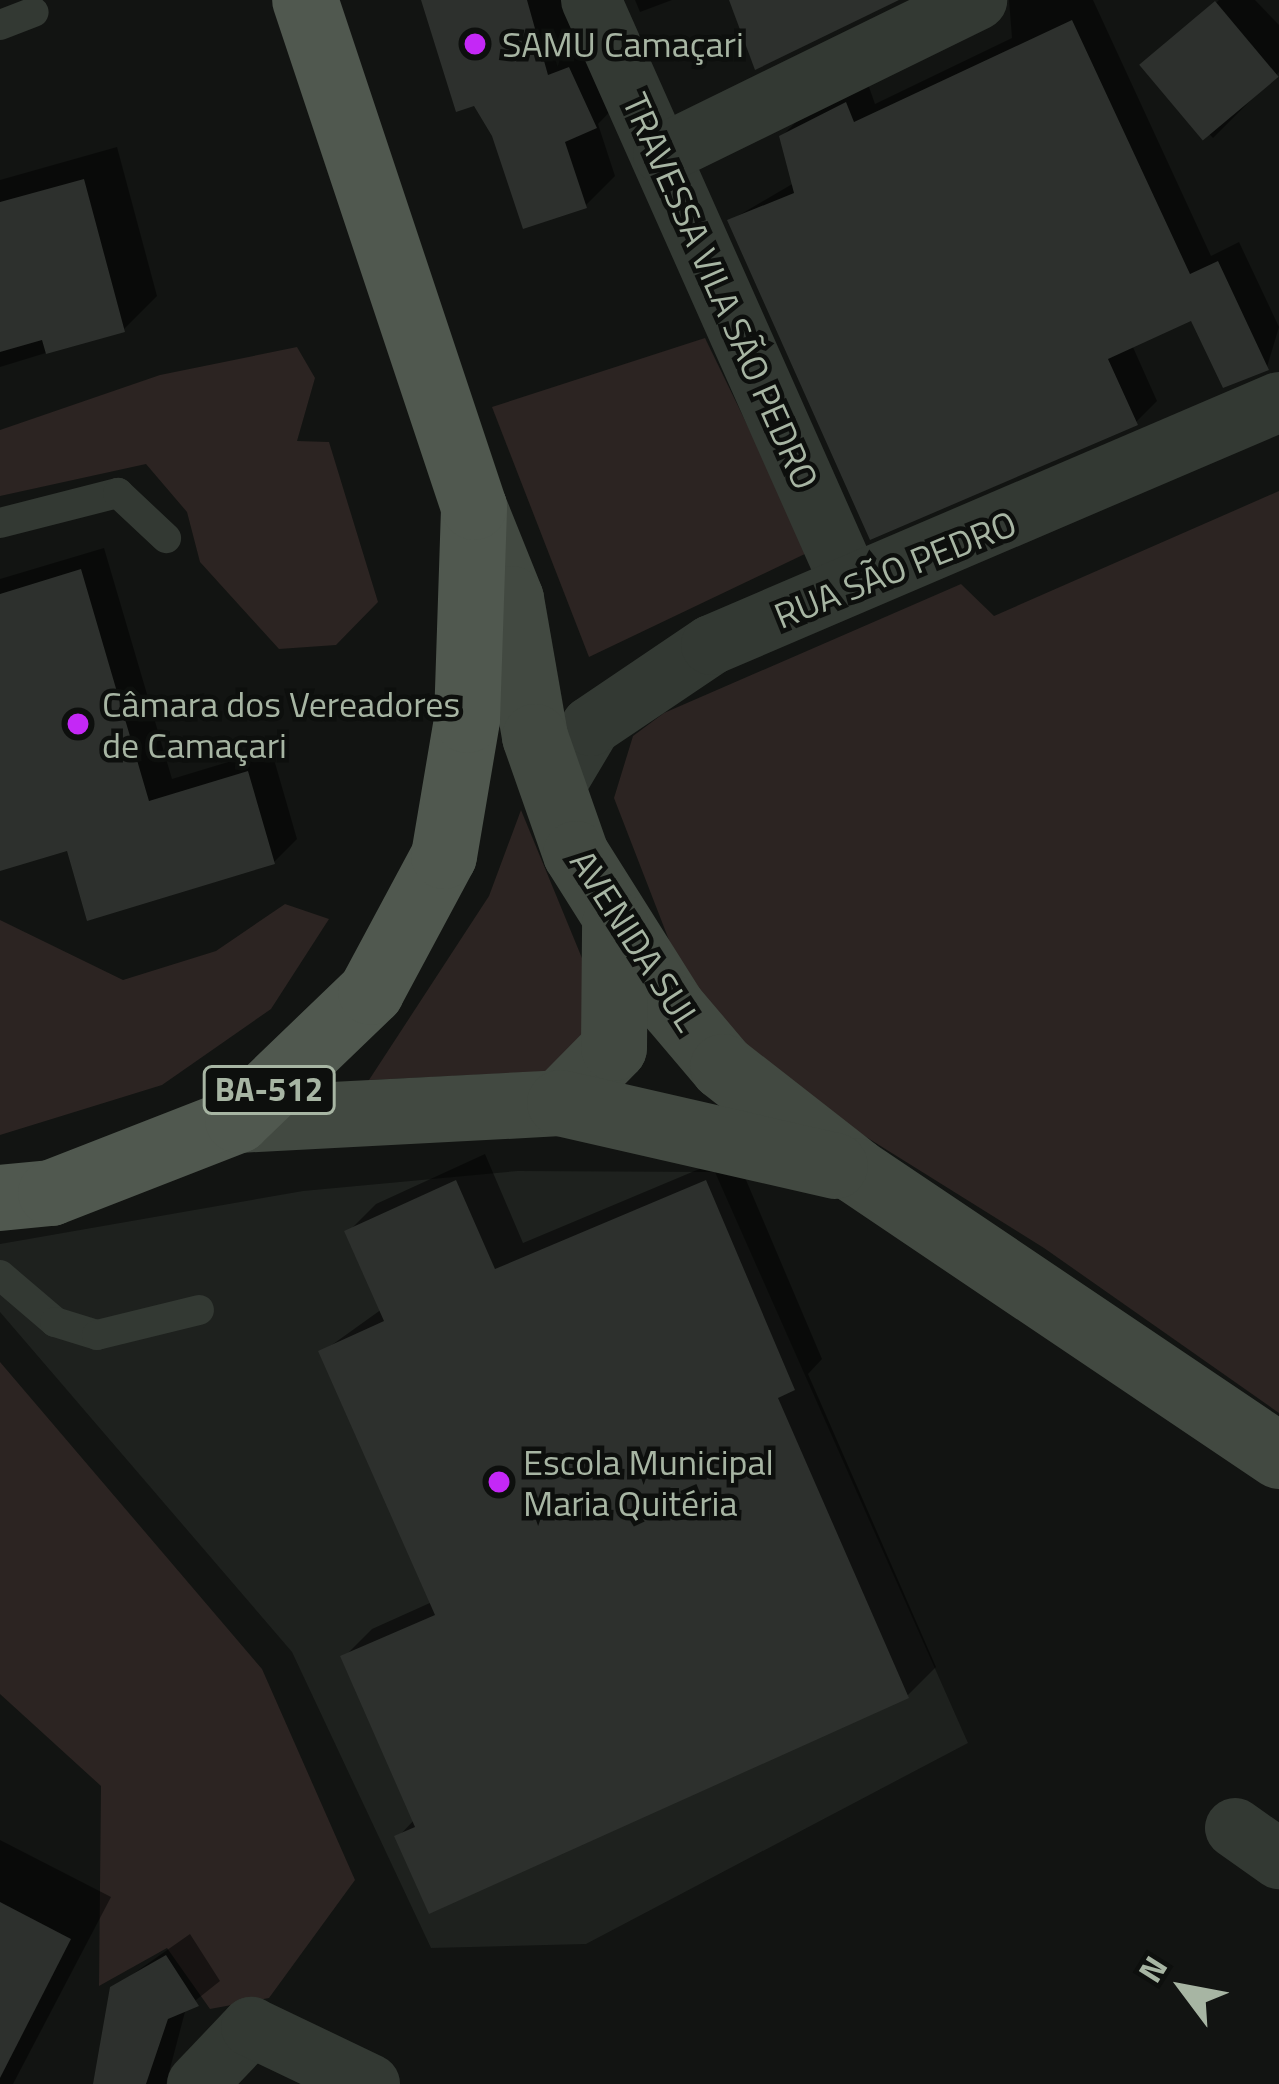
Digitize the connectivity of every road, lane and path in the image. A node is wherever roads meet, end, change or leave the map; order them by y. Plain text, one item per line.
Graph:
1 (305, 0) edge
2 (591, 0) edge
3 (977, 0) edge
4 (34, 12) dead end
5 (0, 25) edge
6 (663, 154) junction
7 (1279, 402) edge
8 (474, 507) junction
9 (0, 524) edge
10 (166, 538) dead end
11 (850, 583) junction
12 (554, 790) junction
13 (614, 915) junction
14 (560, 1103) junction
15 (238, 1120) junction
16 (856, 1171) junction
17 (0, 1198) edge
18 (0, 1275) edge
19 (200, 1310) dead end
20 (1279, 1456) edge
21 (197, 2084) edge
22 (370, 2084) edge

1 - 8 main road, BA-512
2 - 6 street, TRAVESSA VILA SÃO PEDRO
3 - 6 street
4 - 5 lane
6 - 11 street, TRAVESSA VILA SÃO PEDRO
7 - 11 street, RUA SÃO PEDRO
8 - 12 street, AVENIDA SUL
8 - 15 main road, BA-512
9 - 10 lane
11 - 12 street, RUA SÃO PEDRO
12 - 13 street, AVENIDA SUL
13 - 14 street
13 - 16 street, AVENIDA SUL
14 - 15 street, AVENIDA SUL
14 - 16 street, AVENIDA SUL
15 - 17 main road, BA-512
16 - 20 street, AVENIDA SUL
18 - 19 lane
21 - 22 street

